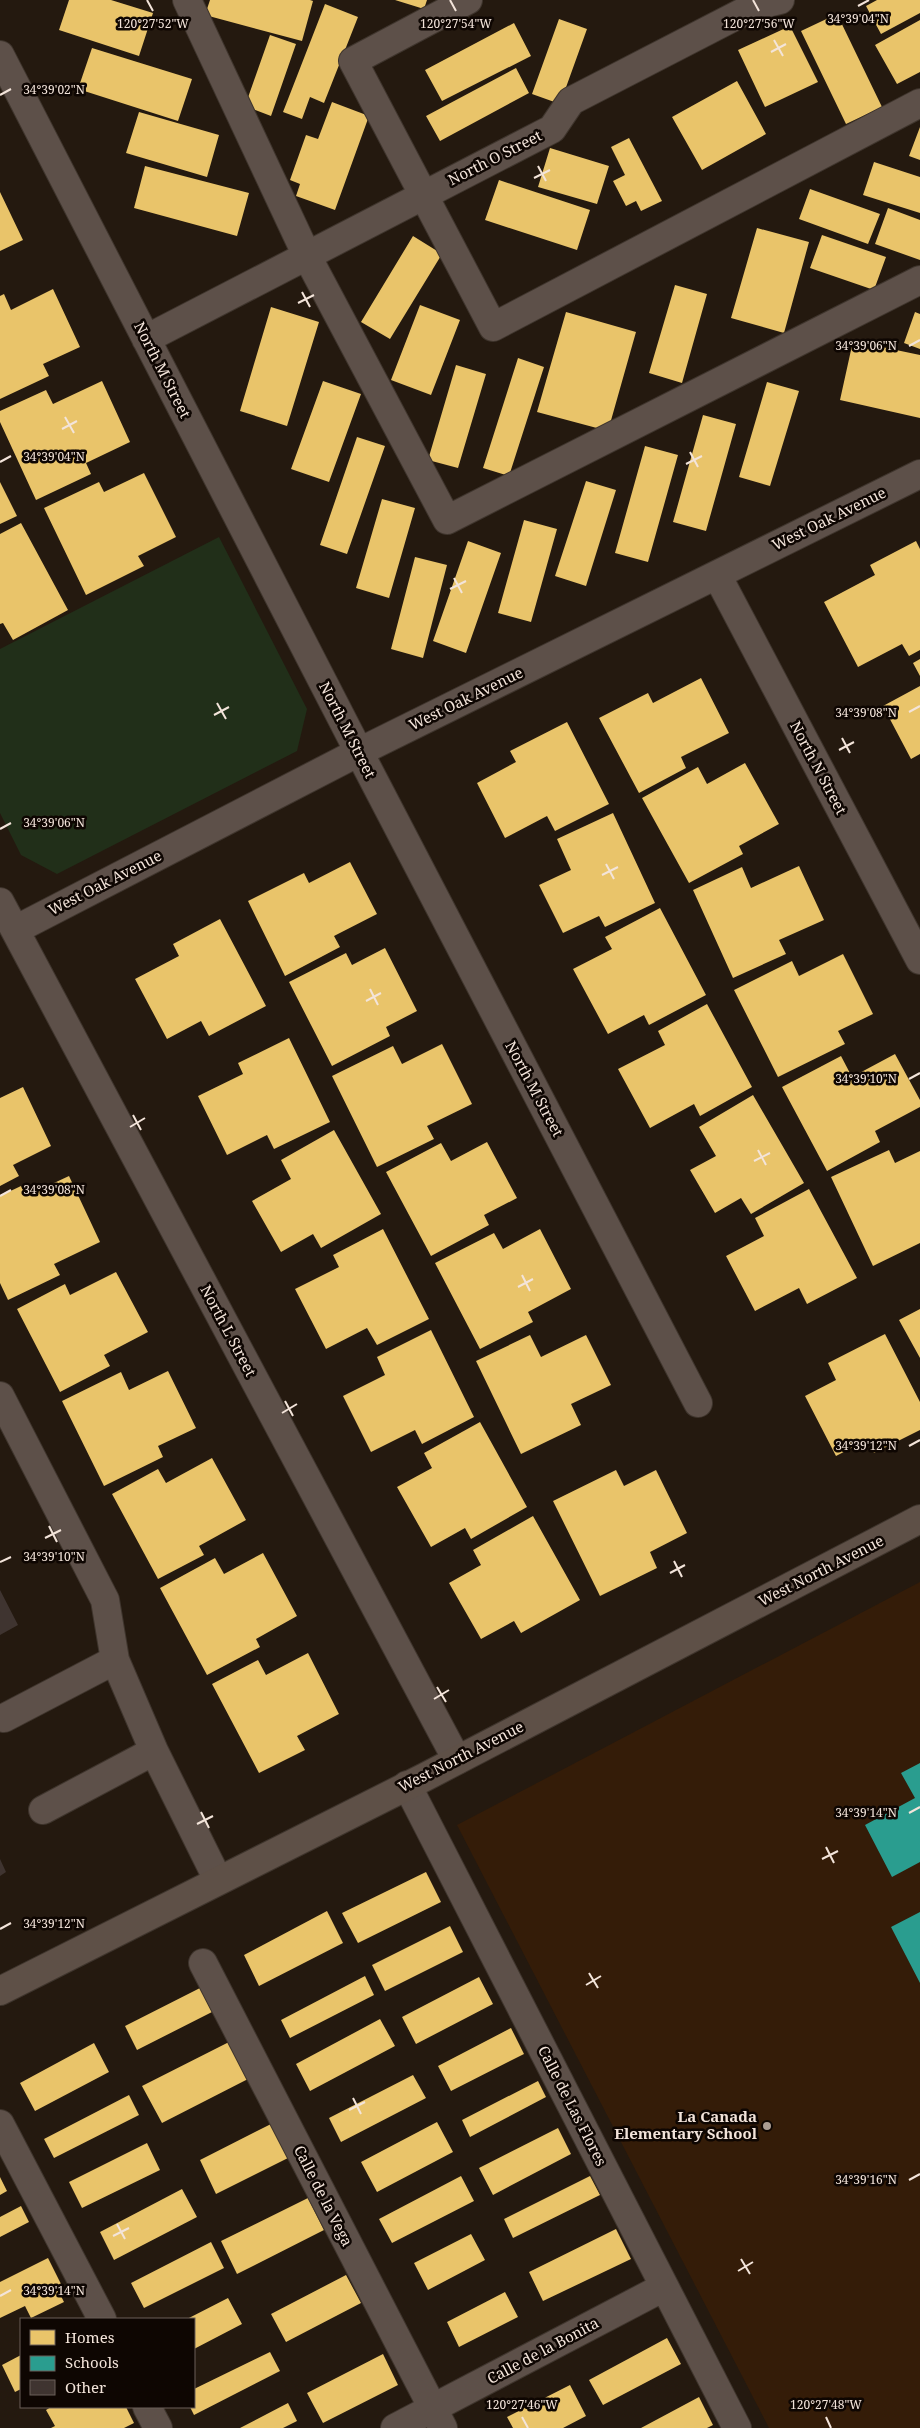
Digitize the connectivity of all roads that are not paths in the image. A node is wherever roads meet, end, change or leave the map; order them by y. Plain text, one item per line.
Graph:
1 (187, 0) edge
2 (468, 0) edge
3 (780, 0) edge
4 (0, 55) edge
5 (920, 103) edge
6 (423, 195) junction
7 (307, 256) junction
8 (920, 280) edge
9 (146, 339) junction
10 (920, 474) edge
11 (717, 575) junction
12 (358, 752) junction
13 (0, 902) edge
14 (15, 930) junction
15 (920, 960) edge
16 (0, 1396) edge
17 (698, 1403) dead end
18 (920, 1519) edge
19 (115, 1660) junction
20 (4, 1718) dead end
21 (154, 1751) junction
22 (457, 1760) junction
23 (407, 1785) junction
24 (43, 1810) dead end
25 (218, 1880) junction
26 (203, 1963) dead end
27 (0, 1991) edge
28 (0, 2124) edge
29 (664, 2287) junction
30 (101, 2318) edge
31 (148, 2408) edge
32 (438, 2418) edge
33 (158, 2428) edge
34 (395, 2428) edge
35 (737, 2428) edge

1 - 7 street
2 - 6 street
3 - 6 street, North O Street
4 - 9 street, North M Street
5 - 6 street
6 - 7 street, North O Street
7 - 8 street
7 - 9 street, North O Street
9 - 12 street, North M Street
10 - 11 street, West Oak Avenue
11 - 12 street, West Oak Avenue
11 - 15 street, North N Street
12 - 14 street, West Oak Avenue
12 - 17 street, North M Street
13 - 14 street, North L Street
14 - 22 street, North L Street
16 - 19 street
18 - 22 street, West North Avenue
19 - 20 street
19 - 21 street
21 - 24 street
21 - 25 street
22 - 23 street, West North Avenue
23 - 25 street, West North Avenue
23 - 29 street, Calle de Las Flores
25 - 27 street, West North Avenue
26 - 32 street, Calle de la Vega
28 - 30 street
29 - 32 street, Calle de la Bonita
29 - 35 street, Calle de Las Flores
31 - 33 street
32 - 34 street, Calle de la Bonita

